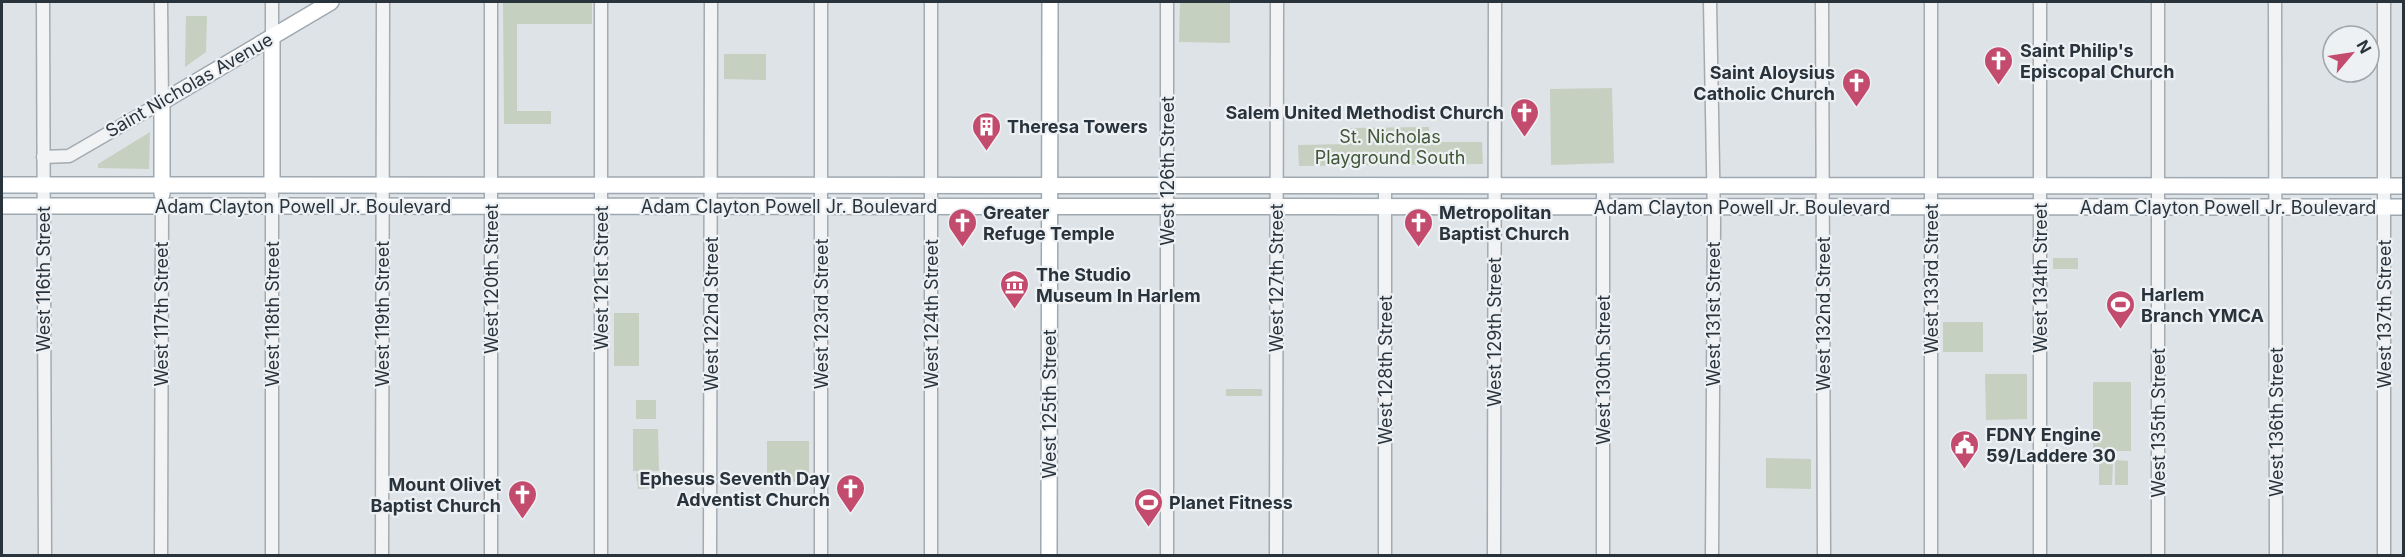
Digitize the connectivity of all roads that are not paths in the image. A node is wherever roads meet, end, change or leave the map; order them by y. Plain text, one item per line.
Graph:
1 (43, 2) edge
2 (161, 2) edge
3 (272, 2) edge
4 (331, 2) edge
5 (383, 2) edge
6 (491, 2) edge
7 (601, 2) edge
8 (711, 2) edge
9 (821, 2) edge
10 (931, 2) edge
11 (1050, 2) edge
12 (1167, 2) edge
13 (1277, 2) edge
14 (1495, 2) edge
15 (1710, 2) edge
16 (1822, 2) edge
17 (1931, 2) edge
18 (2040, 2) edge
19 (2158, 2) edge
20 (2275, 2) edge
21 (2384, 2) edge
22 (272, 37) junction
23 (162, 102) junction
24 (43, 157) junction
25 (1167, 184) junction
26 (2, 185) edge
27 (43, 185) junction
28 (162, 185) junction
29 (272, 185) junction
30 (381, 185) junction
31 (490, 185) junction
32 (602, 185) junction
33 (711, 185) junction
34 (931, 185) junction
35 (1276, 185) junction
36 (1385, 185) junction
37 (1603, 185) junction
38 (1712, 185) junction
39 (1931, 185) junction
40 (821, 186) junction
41 (1049, 186) junction
42 (1494, 186) junction
43 (1822, 186) junction
44 (2040, 186) junction
45 (2158, 186) junction
46 (2275, 186) junction
47 (2383, 186) junction
48 (2403, 186) edge
49 (1167, 205) junction
50 (2, 206) edge
51 (162, 206) junction
52 (602, 206) junction
53 (712, 206) junction
54 (931, 206) junction
55 (1049, 206) junction
56 (1385, 206) junction
57 (1494, 206) junction
58 (43, 207) junction
59 (272, 207) junction
60 (381, 207) junction
61 (490, 207) junction
62 (821, 207) junction
63 (1276, 207) junction
64 (1603, 207) junction
65 (1713, 207) junction
66 (1822, 207) junction
67 (1931, 207) junction
68 (2040, 207) junction
69 (2158, 207) junction
70 (2275, 207) junction
71 (2383, 207) junction
72 (2403, 207) edge
73 (45, 555) edge
74 (161, 555) edge
75 (272, 555) edge
76 (382, 555) edge
77 (491, 555) edge
78 (601, 555) edge
79 (711, 555) edge
80 (821, 555) edge
81 (931, 555) edge
82 (1049, 555) edge
83 (1167, 555) edge
84 (1276, 555) edge
85 (1385, 555) edge
86 (1494, 555) edge
87 (1603, 555) edge
88 (1712, 555) edge
89 (1824, 555) edge
90 (1931, 555) edge
91 (2040, 555) edge
92 (2158, 555) edge
93 (2276, 555) edge
94 (2384, 555) edge

1 - 24 street, West 116th Street
2 - 23 street, West 117th Street
3 - 22 street, West 118th Street
4 - 22 main road, Saint Nicholas Avenue
5 - 30 street, West 119th Street
6 - 31 street, West 120th Street
7 - 32 street, West 121st Street
8 - 33 street, West 122nd Street
9 - 40 street, West 123rd Street
10 - 34 street, West 124th Street
11 - 41 main road, West 125th Street
12 - 25 street, West 126th Street
13 - 35 street, West 127th Street
14 - 42 street, West 129th Street
15 - 38 street, West 131st Street
16 - 43 street, West 132nd Street
17 - 39 street, West 133rd Street
18 - 44 street, West 134th Street
19 - 45 street, West 135th Street
20 - 46 street, West 136th Street
21 - 47 street, West 137th Street
22 - 23 main road, Saint Nicholas Avenue
22 - 29 main road, West 118th Street
23 - 24 street, Saint Nicholas Avenue
23 - 28 main road, West 117th Street
24 - 27 street, West 116th Street
25 - 35 main road, Adam Clayton Powell Jr. Boulevard
25 - 41 main road, Adam Clayton Powell Jr. Boulevard
25 - 49 street, West 126th Street
26 - 27 main road, Adam Clayton Powell Jr. Boulevard
27 - 28 main road, Adam Clayton Powell Jr. Boulevard
27 - 58 street, West 116th Street
28 - 29 main road, Adam Clayton Powell Jr. Boulevard
28 - 51 main road, West 117th Street
29 - 30 main road, Adam Clayton Powell Jr. Boulevard
29 - 59 street, West 118th Street
30 - 31 main road, Adam Clayton Powell Jr. Boulevard
30 - 60 street, West 119th Street
31 - 32 main road, Adam Clayton Powell Jr. Boulevard
31 - 61 street, West 120th Street
32 - 33 main road, Adam Clayton Powell Jr. Boulevard
32 - 52 street, West 121st Street
33 - 40 main road, Adam Clayton Powell Jr. Boulevard
33 - 53 street, West 122nd Street
34 - 40 main road, Adam Clayton Powell Jr. Boulevard
34 - 41 main road, Adam Clayton Powell Jr. Boulevard
34 - 54 street, West 124th Street
35 - 36 main road, Adam Clayton Powell Jr. Boulevard
35 - 63 street, West 127th Street
36 - 42 main road, Adam Clayton Powell Jr. Boulevard
36 - 56 street, West 128th Street
37 - 38 main road, Adam Clayton Powell Jr. Boulevard
37 - 42 main road, Adam Clayton Powell Jr. Boulevard
37 - 64 street, West 130th Street
38 - 43 main road, Adam Clayton Powell Jr. Boulevard
38 - 65 street, West 131st Street
39 - 43 main road, Adam Clayton Powell Jr. Boulevard
39 - 44 main road, Adam Clayton Powell Jr. Boulevard
39 - 67 street, West 133rd Street
40 - 62 street, West 123rd Street
41 - 55 main road, West 125th Street
42 - 57 street, West 129th Street
43 - 66 street, West 132nd Street
44 - 45 main road, Adam Clayton Powell Jr. Boulevard
44 - 68 street, West 134th Street
45 - 46 main road, Adam Clayton Powell Jr. Boulevard
45 - 69 street, West 135th Street
46 - 47 main road, Adam Clayton Powell Jr. Boulevard
46 - 70 street, West 136th Street
47 - 48 main road, Adam Clayton Powell Jr. Boulevard
47 - 71 street, West 137th Street
49 - 55 main road, Adam Clayton Powell Jr. Boulevard
49 - 63 main road, Adam Clayton Powell Jr. Boulevard
49 - 83 street, West 126th Street
50 - 58 main road, Adam Clayton Powell Jr. Boulevard
51 - 58 main road, Adam Clayton Powell Jr. Boulevard
51 - 59 main road, Adam Clayton Powell Jr. Boulevard
51 - 74 street, West 117th Street
52 - 53 main road, Adam Clayton Powell Jr. Boulevard
52 - 61 main road, Adam Clayton Powell Jr. Boulevard
52 - 78 street, West 121st Street
53 - 62 main road, Adam Clayton Powell Jr. Boulevard
53 - 79 street, West 122nd Street
54 - 55 main road, Adam Clayton Powell Jr. Boulevard
54 - 62 main road, Adam Clayton Powell Jr. Boulevard
54 - 81 street, West 124th Street
55 - 82 main road, West 125th Street
56 - 57 main road, Adam Clayton Powell Jr. Boulevard
56 - 63 main road, Adam Clayton Powell Jr. Boulevard
56 - 85 street, West 128th Street
57 - 64 main road, Adam Clayton Powell Jr. Boulevard
57 - 86 street, West 129th Street
58 - 73 street, West 116th Street
59 - 60 main road, Adam Clayton Powell Jr. Boulevard
59 - 75 street, West 118th Street
60 - 61 main road, Adam Clayton Powell Jr. Boulevard
60 - 76 street, West 119th Street
61 - 77 street, West 120th Street
62 - 80 street, West 123rd Street
63 - 84 street, West 127th Street
64 - 65 main road, Adam Clayton Powell Jr. Boulevard
64 - 87 street, West 130th Street
65 - 66 main road, Adam Clayton Powell Jr. Boulevard
65 - 88 street, West 131st Street
66 - 67 main road, Adam Clayton Powell Jr. Boulevard
66 - 89 street, West 132nd Street
67 - 68 main road, Adam Clayton Powell Jr. Boulevard
67 - 90 street, West 133rd Street
68 - 69 main road, Adam Clayton Powell Jr. Boulevard
68 - 91 street, West 134th Street
69 - 70 main road, Adam Clayton Powell Jr. Boulevard
69 - 92 street, West 135th Street
70 - 71 main road, Adam Clayton Powell Jr. Boulevard
70 - 93 street, West 136th Street
71 - 72 main road, Adam Clayton Powell Jr. Boulevard
71 - 94 street, West 137th Street

